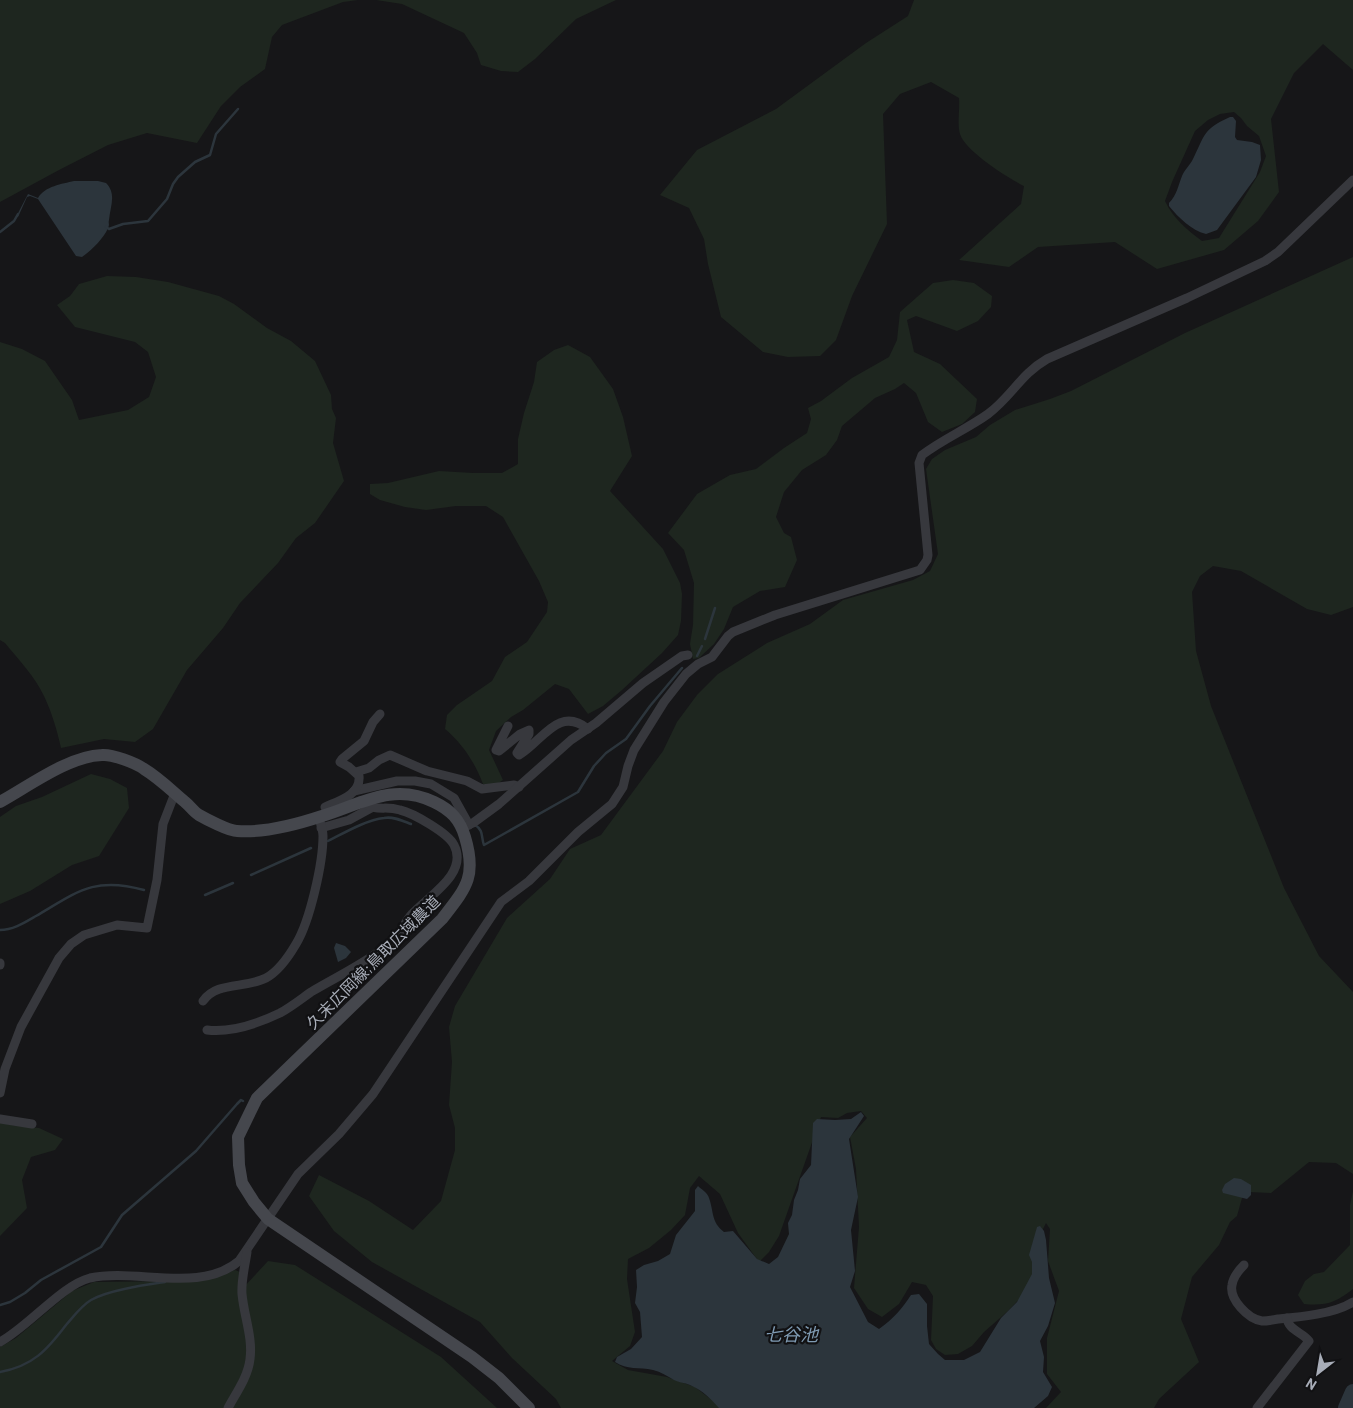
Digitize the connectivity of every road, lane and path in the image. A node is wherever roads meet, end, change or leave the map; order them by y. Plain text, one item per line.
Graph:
1 (1353, 180) edge
2 (688, 655) dead end
3 (380, 714) dead end
4 (508, 726) dead end
5 (588, 729) junction
6 (356, 772) junction
7 (519, 787) junction
8 (175, 793) junction
9 (362, 800) junction
10 (0, 802) edge
11 (322, 817) junction
12 (466, 827) junction
13 (203, 1001) dead end
14 (207, 1030) dead end
15 (0, 1093) edge
16 (0, 1119) edge
17 (32, 1124) dead end
18 (268, 1219) junction
19 (247, 1250) junction
20 (1244, 1265) dead end
21 (1353, 1302) edge
22 (1287, 1318) junction
23 (0, 1342) edge
24 (228, 1408) edge
25 (529, 1408) edge
26 (1257, 1408) edge

1 - 18 street
2 - 5 street
3 - 6 street
4 - 5 street
5 - 7 street
6 - 7 street
6 - 9 street
7 - 12 street
8 - 10 street, 久末広岡線;鳥取広域農道
8 - 11 street, 久末広岡線;鳥取広域農道
8 - 15 street
9 - 11 street, 久末広岡線;鳥取広域農道
9 - 12 street, 久末広岡線;鳥取広域農道
9 - 14 street
11 - 13 street
12 - 18 street, 久末広岡線;鳥取広域農道
16 - 17 street
18 - 19 street
18 - 25 street, 久末広岡線;鳥取広域農道
19 - 23 street
19 - 24 street
20 - 22 street
21 - 22 street
22 - 26 street

